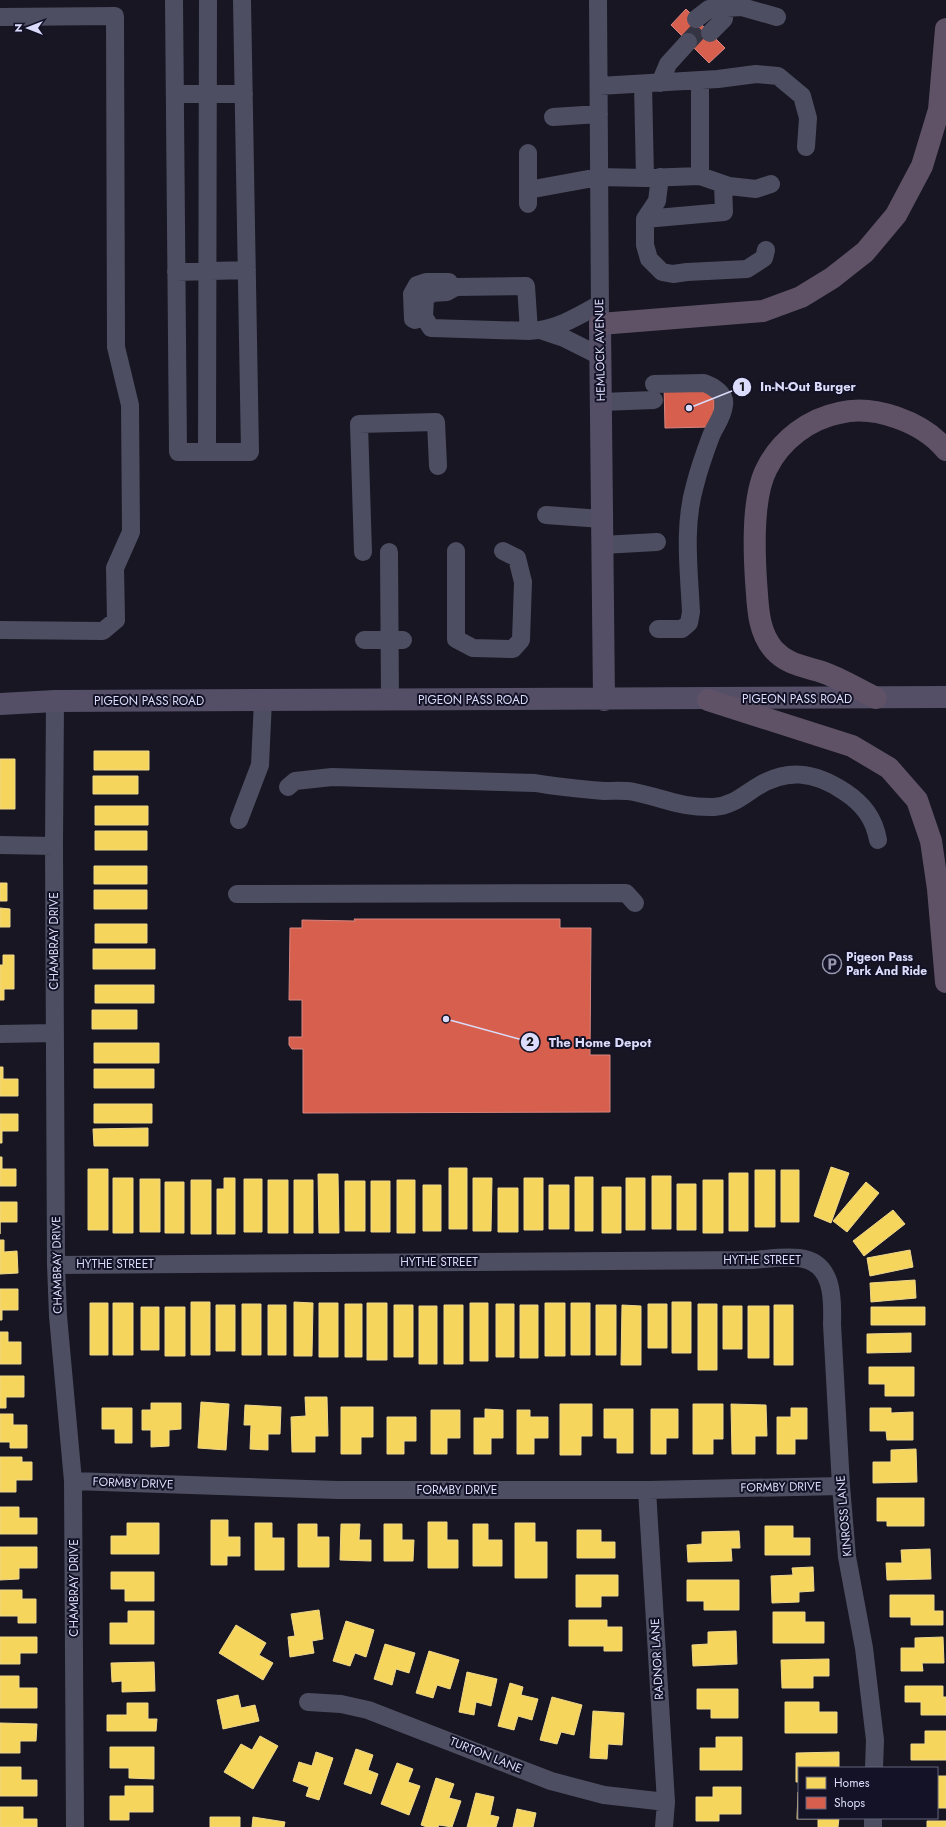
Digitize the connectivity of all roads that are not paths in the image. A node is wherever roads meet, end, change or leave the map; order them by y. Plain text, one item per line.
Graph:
1 (174, 0) edge
2 (208, 0) edge
3 (242, 0) edge
4 (598, 0) edge
5 (0, 17) edge
6 (777, 18) dead end
7 (703, 26) tunnel mouth
8 (946, 29) edge
9 (688, 42) tunnel mouth
10 (700, 80) junction
11 (651, 83) junction
12 (599, 86) junction
13 (208, 93) junction
14 (175, 94) junction
15 (244, 94) junction
16 (599, 114) junction
17 (553, 117) dead end
18 (806, 148) dead end
19 (528, 153) dead end
20 (700, 176) junction
21 (599, 177) junction
22 (652, 178) junction
23 (723, 184) junction
24 (770, 184) dead end
25 (645, 219) junction
26 (766, 250) dead end
27 (247, 270) junction
28 (208, 271) junction
29 (176, 272) junction
30 (600, 314) junction
31 (535, 330) junction
32 (600, 356) junction
33 (601, 402) junction
34 (946, 450) edge
35 (207, 452) junction
36 (438, 466) dead end
37 (546, 515) dead end
38 (602, 519) junction
39 (656, 542) dead end
40 (602, 545) junction
41 (503, 550) dead end
42 (456, 551) dead end
43 (363, 552) dead end
44 (389, 552) dead end
45 (658, 629) dead end
46 (0, 630) edge
47 (364, 640) dead end
48 (396, 640) junction
49 (946, 697) edge
50 (876, 698) junction
51 (263, 700) junction
52 (390, 700) junction
53 (604, 700) junction
54 (708, 700) junction
55 (55, 702) junction
56 (0, 704) edge
57 (288, 787) dead end
58 (239, 820) dead end
59 (878, 840) dead end
60 (0, 845) edge
61 (54, 846) junction
62 (237, 894) dead end
63 (635, 903) dead end
64 (946, 982) edge
65 (54, 1033) junction
66 (0, 1034) edge
67 (56, 1265) junction
68 (820, 1266) joint
69 (73, 1481) junction
70 (841, 1486) junction
71 (647, 1490) junction
72 (308, 1702) dead end
73 (874, 1767) edge
74 (666, 1802) junction
75 (76, 1827) edge
76 (664, 1827) edge

1 - 14 street
2 - 13 street
3 - 15 street
4 - 12 street, HEMLOCK AVENUE
5 - 46 street
6 - 7 street
8 - 30 highway
9 - 11 street
10 - 11 street
10 - 18 street
10 - 20 street
11 - 12 street
11 - 22 street
12 - 16 street, HEMLOCK AVENUE
13 - 14 street
13 - 15 street
13 - 28 street
14 - 29 street
15 - 27 street
16 - 17 street
16 - 21 street, HEMLOCK AVENUE
19 - 21 street
20 - 22 street
20 - 23 street
21 - 22 street
21 - 30 street, HEMLOCK AVENUE
22 - 25 street
23 - 24 street
23 - 25 street
25 - 26 street
27 - 28 street
27 - 35 street
28 - 29 street
28 - 35 street
29 - 35 street
30 - 31 street
30 - 32 main road, HEMLOCK AVENUE
31 - 31 street
31 - 32 street
32 - 33 main road, HEMLOCK AVENUE
33 - 38 main road, HEMLOCK AVENUE
33 - 45 street
34 - 50 highway
36 - 43 street
37 - 38 street
38 - 40 main road, HEMLOCK AVENUE
39 - 40 street
40 - 53 main road, HEMLOCK AVENUE
41 - 42 street
44 - 48 street
47 - 48 street
48 - 52 street
49 - 50 main road, PIGEON PASS ROAD
50 - 54 main road, PIGEON PASS ROAD
51 - 52 main road, PIGEON PASS ROAD
51 - 55 main road, PIGEON PASS ROAD
51 - 58 street
52 - 53 main road, PIGEON PASS ROAD
53 - 54 main road, PIGEON PASS ROAD
54 - 64 highway
55 - 56 main road, PIGEON PASS ROAD
55 - 61 street, CHAMBRAY DRIVE
57 - 59 street
60 - 61 street
61 - 65 street, CHAMBRAY DRIVE
62 - 63 street
65 - 66 street
65 - 67 street, CHAMBRAY DRIVE
67 - 68 street, HYTHE STREET
67 - 69 street, CHAMBRAY DRIVE
68 - 70 street, KINROSS LANE
69 - 71 street, FORMBY DRIVE
69 - 75 street, CHAMBRAY DRIVE
70 - 71 street, FORMBY DRIVE
70 - 73 street, KINROSS LANE
71 - 74 street, RADNOR LANE
72 - 74 street, TURTON LANE
74 - 76 street, RADNOR LANE

